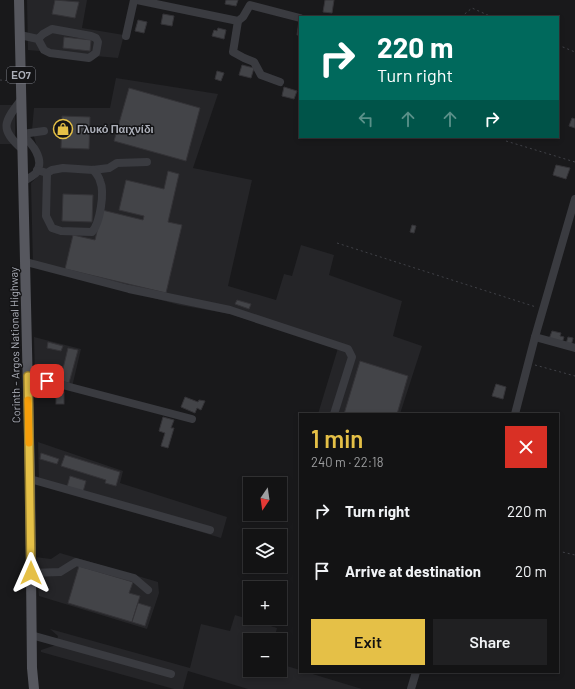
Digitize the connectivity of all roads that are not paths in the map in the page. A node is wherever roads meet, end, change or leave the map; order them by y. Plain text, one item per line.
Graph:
1 (19, 0) edge
2 (136, 0) edge
3 (250, 2) edge
4 (299, 18) edge
5 (238, 21) junction
6 (20, 35) junction
7 (126, 36) dead end
8 (38, 38) junction
9 (280, 82) dead end
10 (21, 100) junction
11 (44, 131) dead end
12 (22, 134) junction
13 (22, 149) junction
14 (147, 162) dead end
15 (37, 170) junction
16 (93, 170) junction
17 (46, 173) junction
18 (23, 182) junction
19 (575, 199) edge
20 (26, 262) junction
21 (534, 336) junction
22 (575, 348) edge
23 (28, 376) junction
24 (334, 413) edge
25 (515, 413) edge
26 (192, 419) dead end
27 (30, 479) junction
28 (210, 530) dead end
29 (31, 573) junction
30 (148, 590) dead end
31 (31, 635) junction
32 (416, 673) edge
33 (170, 674) dead end
34 (34, 689) edge
35 (410, 689) edge

1 - 6 main road, Corinth - Argos National Highway / ΕΟ7
2 - 5 street
2 - 7 street
3 - 4 street
3 - 5 street
5 - 9 street
6 - 8 street
6 - 10 main road, Corinth - Argos National Highway / ΕΟ7
8 - 8 street
10 - 12 main road, Corinth - Argos National Highway / ΕΟ7
10 - 13 street
11 - 12 street
12 - 13 main road, Corinth - Argos National Highway / ΕΟ7
12 - 15 street
13 - 18 main road, Corinth - Argos National Highway / ΕΟ7
14 - 16 street
15 - 17 street
15 - 18 street
16 - 17 street
16 - 17 street
18 - 20 main road, Corinth - Argos National Highway / ΕΟ7
19 - 21 street
20 - 23 main road, Corinth - Argos National Highway / ΕΟ7
20 - 24 street
21 - 22 street
21 - 25 street
23 - 26 street
23 - 27 main road, Corinth - Argos National Highway / ΕΟ7
27 - 28 street
27 - 29 main road, Corinth - Argos National Highway / ΕΟ7
29 - 30 street
29 - 31 main road, Corinth - Argos National Highway / ΕΟ7
31 - 33 street
31 - 34 main road, Corinth - Argos National Highway / ΕΟ7
32 - 35 street

